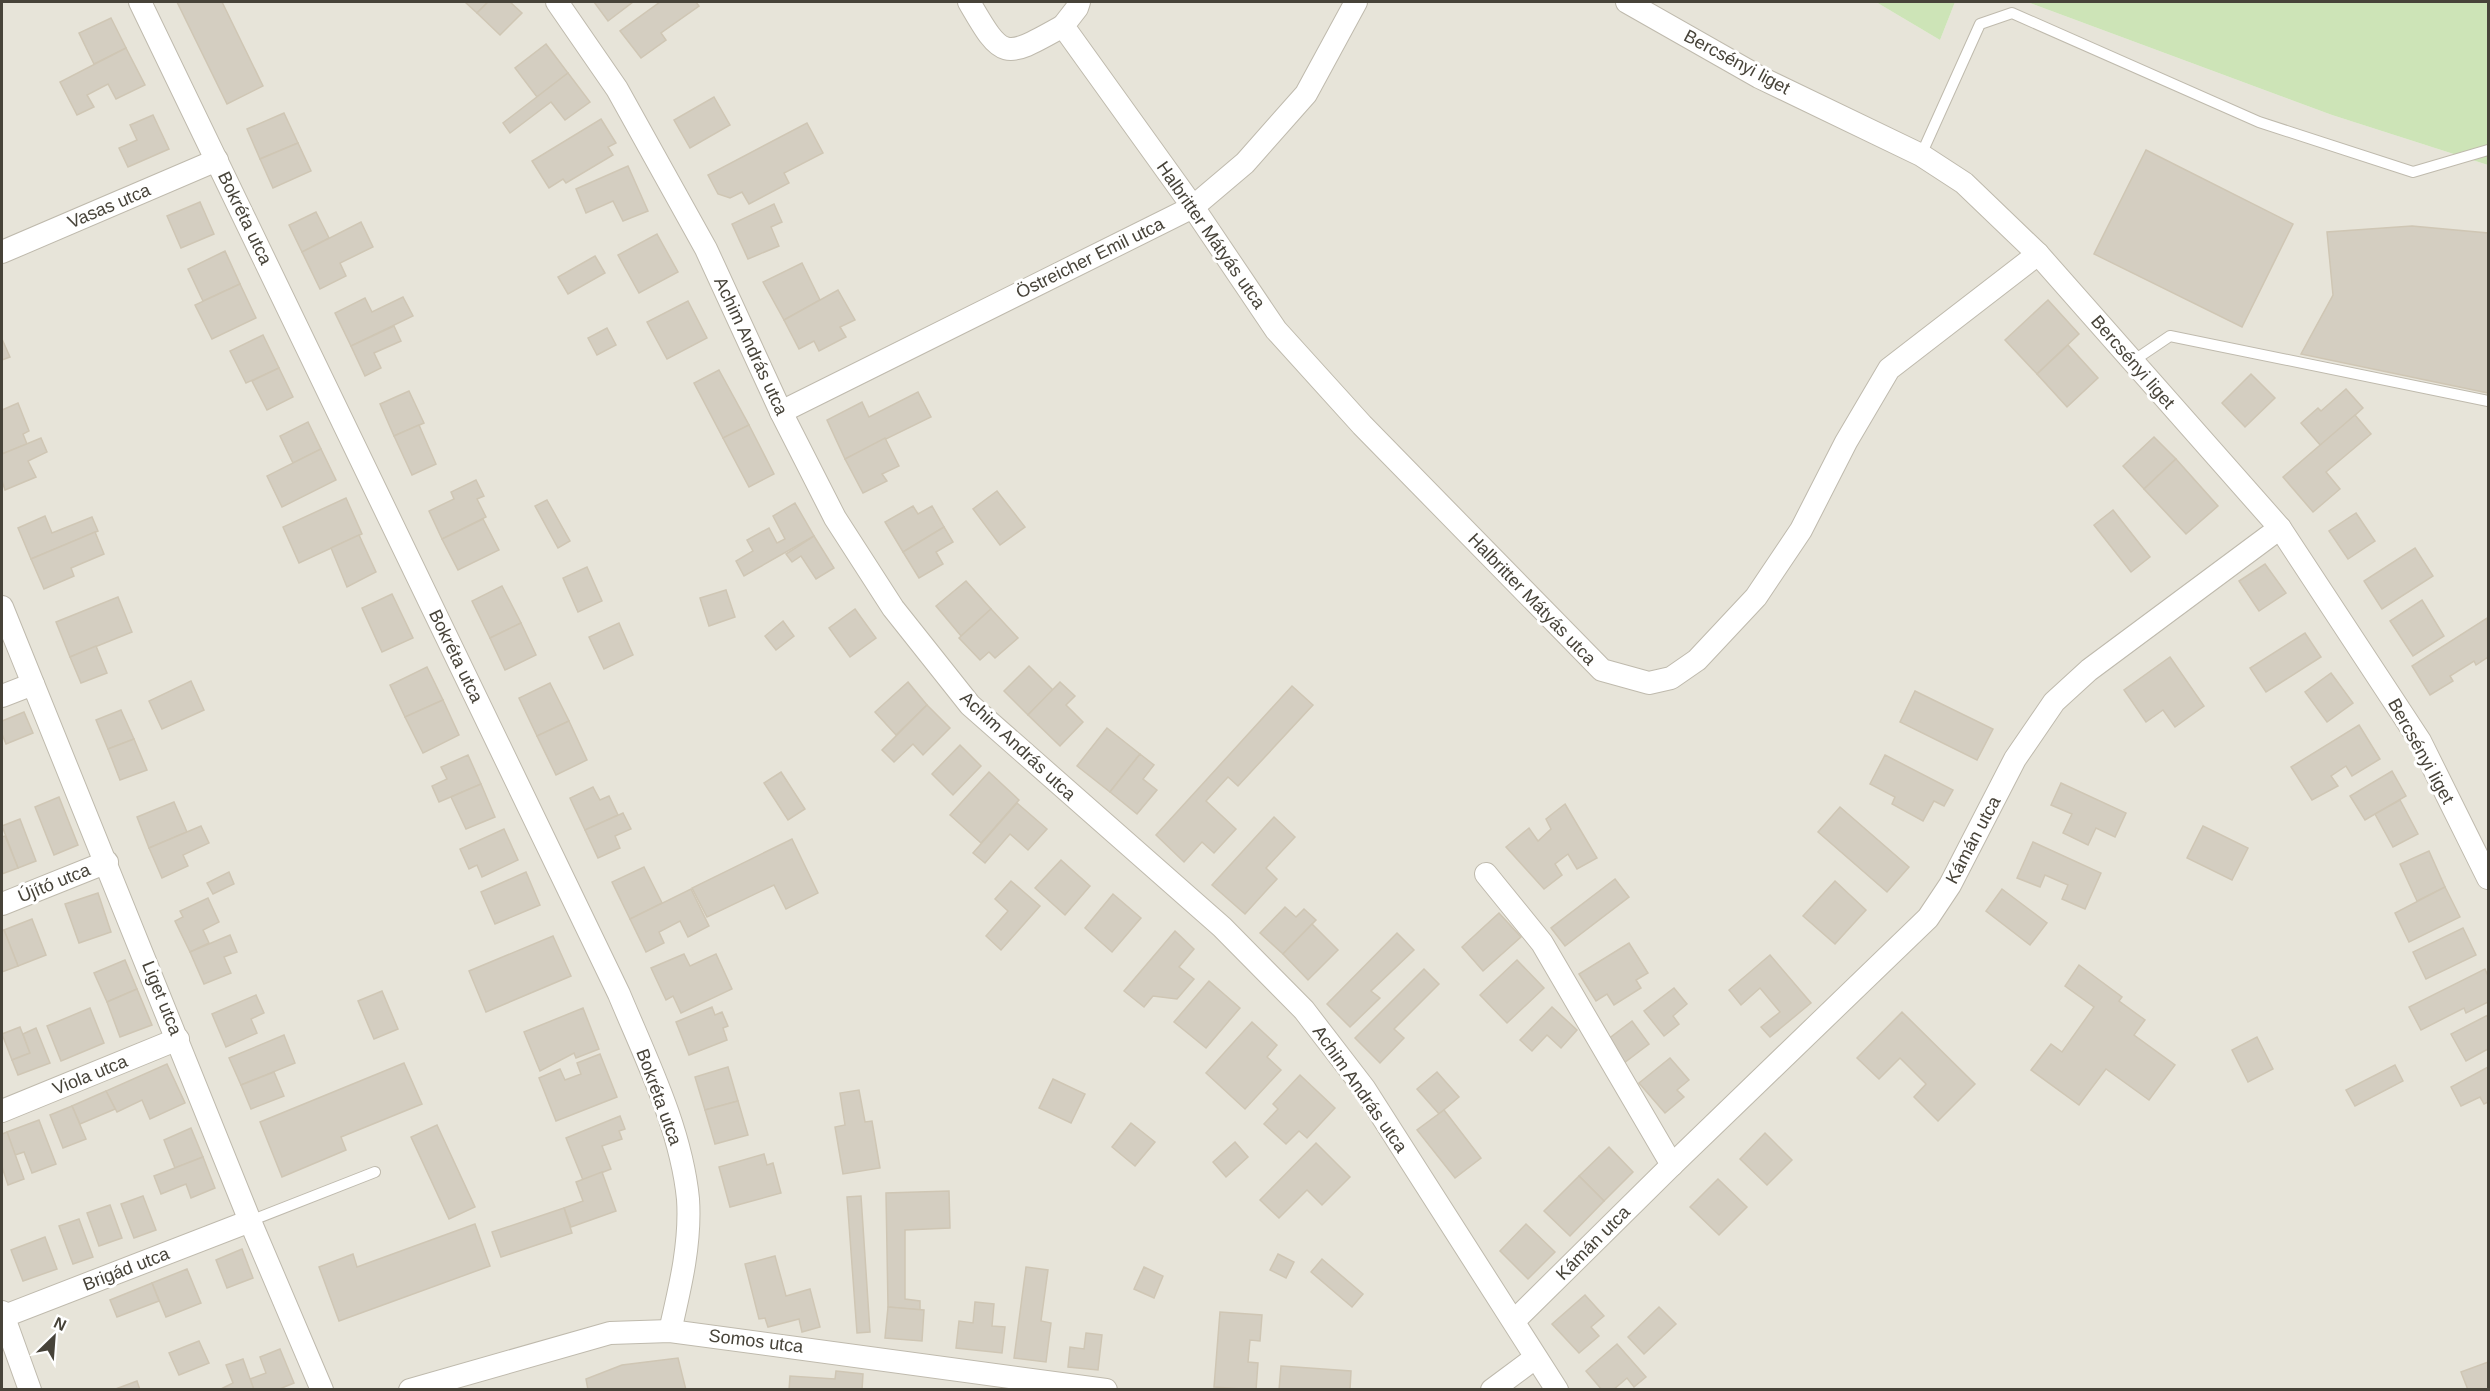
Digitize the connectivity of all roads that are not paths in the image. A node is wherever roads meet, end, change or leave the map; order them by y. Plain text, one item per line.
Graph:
1 (140, 2) edge
2 (556, 2) edge
3 (969, 2) edge
4 (1078, 2) edge
5 (1356, 2) edge
6 (1627, 2) edge
7 (1063, 26) junction
8 (2488, 150) edge
9 (1922, 155) junction
10 (217, 160) junction
11 (1193, 207) junction
12 (2, 252) edge
13 (2038, 254) junction
14 (2133, 361) junction
15 (2488, 401) edge
16 (781, 412) junction
17 (2280, 528) junction
18 (2, 607) edge
19 (33, 684) junction
20 (2, 696) edge
21 (107, 862) junction
22 (1486, 874) dead end
23 (2488, 878) edge
24 (2, 904) edge
25 (178, 1039) junction
26 (2, 1111) edge
27 (1672, 1165) junction
28 (375, 1172) dead end
29 (250, 1221) junction
30 (2, 1315) edge
31 (1514, 1322) junction
32 (670, 1330) junction
33 (1535, 1358) junction
34 (30, 1389) edge
35 (322, 1389) edge
36 (410, 1389) edge
37 (1106, 1389) edge
38 (1492, 1389) edge
39 (1557, 1389) edge

1 - 10 street, Bokréta utca
2 - 16 street, Achim András utca
3 - 7 street
4 - 7 street
5 - 11 street, Östreicher Emil utca
6 - 9 street, Bercsényi liget
7 - 11 street, Halbritter Mátyás utca
8 - 9 lane
9 - 13 street, Bercsényi liget
10 - 12 street, Vasas utca
10 - 32 street, Bokréta utca
11 - 13 street, Halbritter Mátyás utca
11 - 16 street, Östreicher Emil utca
13 - 14 street, Bercsényi liget
14 - 15 lane
14 - 17 street, Bercsényi liget
16 - 31 street, Achim András utca
17 - 23 street, Bercsényi liget
17 - 27 street, Kámán utca
18 - 19 street, Liget utca
19 - 20 street
19 - 21 street, Liget utca
21 - 24 street, Újító utca
21 - 25 street, Liget utca
22 - 27 street
25 - 26 street, Viola utca
25 - 29 street, Liget utca
27 - 31 street, Kámán utca
28 - 29 lane
29 - 30 street, Brigád utca
29 - 35 street, Liget utca
30 - 34 street
31 - 33 street, Achim András utca
32 - 36 street, Somos utca
32 - 37 street, Somos utca
33 - 38 street
33 - 39 street, Achim András utca

